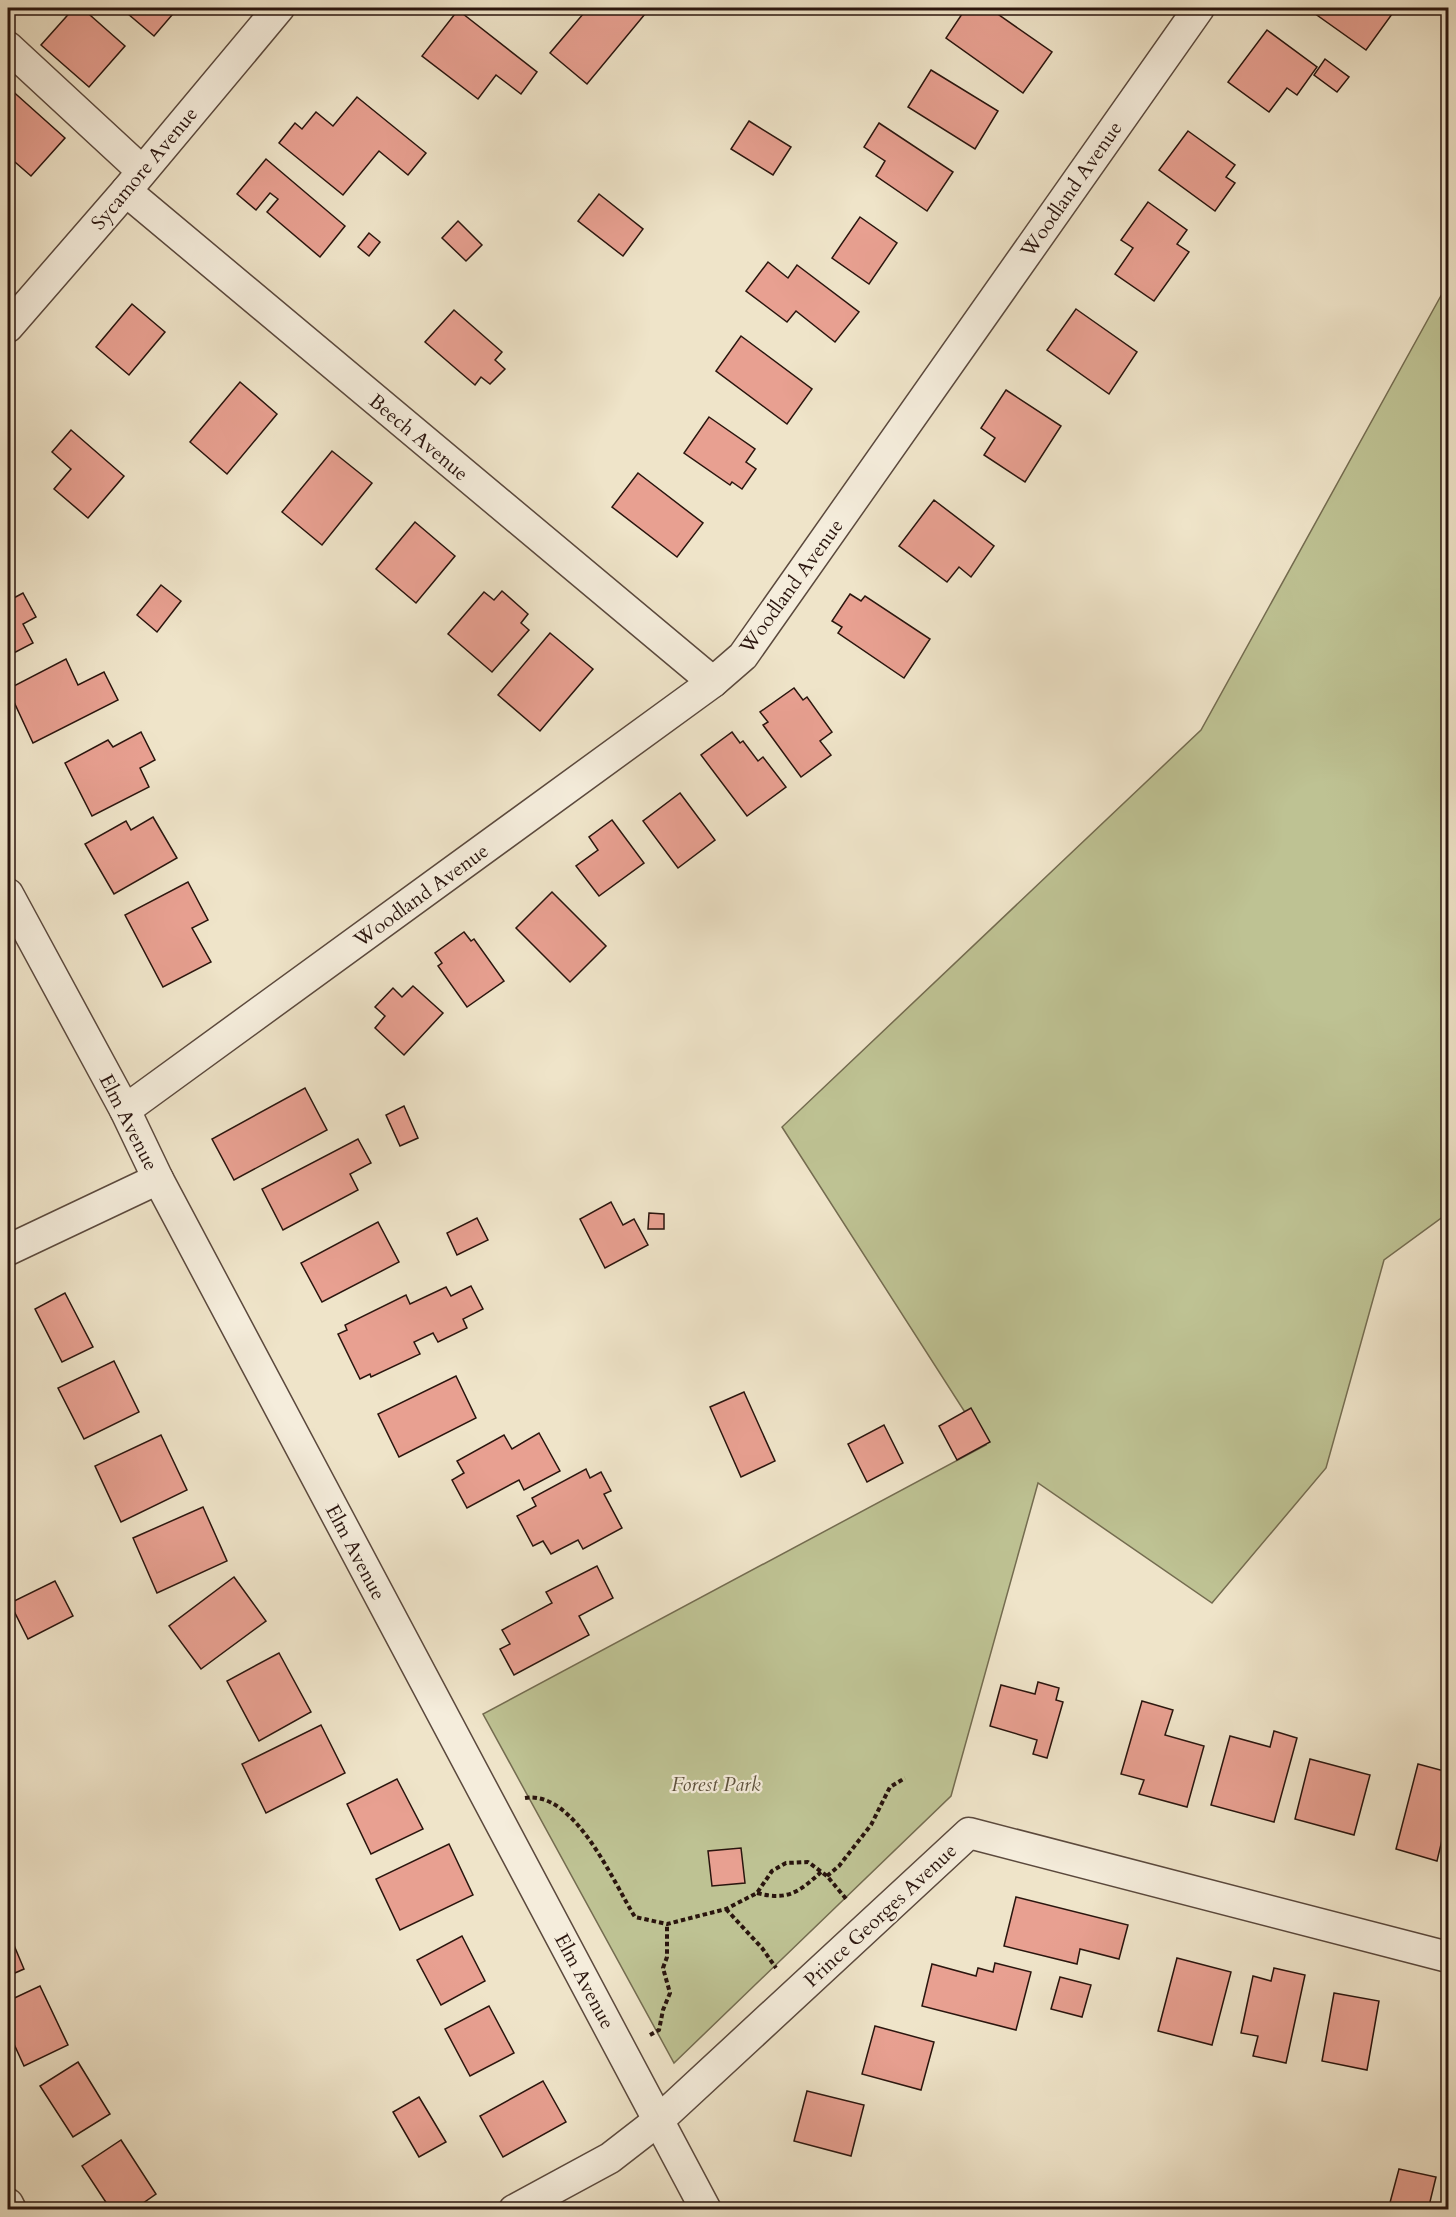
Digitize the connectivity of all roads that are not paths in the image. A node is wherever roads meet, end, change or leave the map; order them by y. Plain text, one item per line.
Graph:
1 (279, 8) edge
2 (1198, 8) edge
3 (8, 47) edge
4 (134, 181) junction
5 (8, 327) edge
6 (713, 682) junction
7 (8, 894) edge
8 (125, 1110) junction
9 (158, 1179) junction
10 (8, 1250) edge
11 (1449, 1958) edge
12 (659, 2120) junction
13 (8, 2204) edge
14 (10, 2210) edge
15 (514, 2210) edge
16 (706, 2210) edge

1 - 4 street, Sycamore Avenue
2 - 6 street, Woodland Avenue
3 - 4 street, Beech Avenue
4 - 5 street, Sycamore Avenue
4 - 6 street, Beech Avenue
6 - 8 street, Woodland Avenue
7 - 8 street, Elm Avenue
8 - 9 street, Elm Avenue
9 - 10 street
9 - 12 street, Elm Avenue
11 - 12 street, Prince Georges Avenue
12 - 15 street, Prince Georges Avenue
12 - 16 street, Elm Avenue
13 - 14 street

